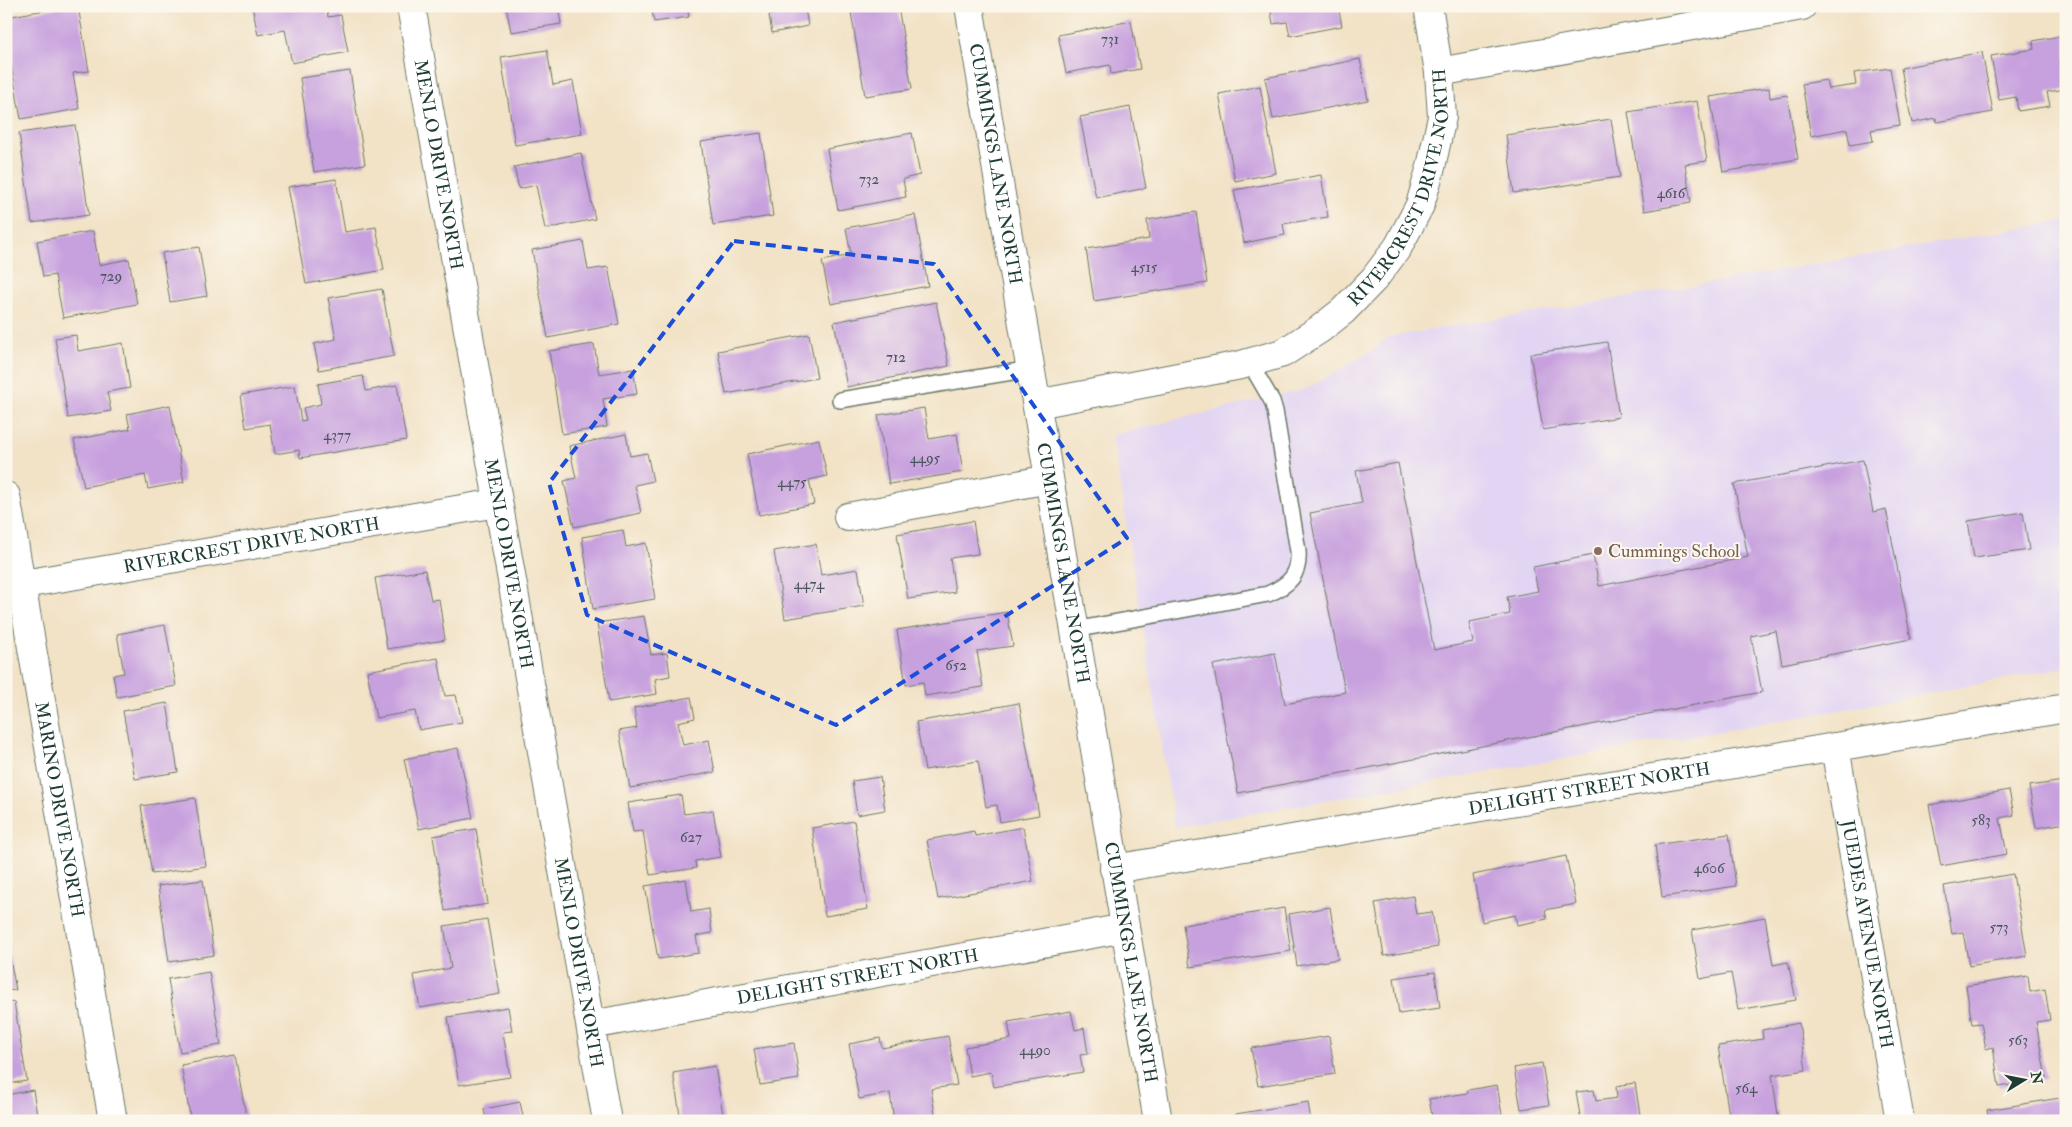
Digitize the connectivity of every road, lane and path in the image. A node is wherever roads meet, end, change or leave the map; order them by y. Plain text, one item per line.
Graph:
1 (411, 6) edge
2 (969, 6) edge
3 (1428, 6) edge
4 (1802, 6) edge
5 (1439, 72) junction
6 (1250, 362) junction
7 (1031, 369) junction
8 (840, 400) dead end
9 (1037, 404) junction
10 (1050, 479) junction
11 (6, 496) edge
12 (497, 502) junction
13 (848, 518) dead end
14 (14, 585) edge
15 (1074, 630) junction
16 (2066, 708) edge
17 (1835, 747) junction
18 (1114, 869) junction
19 (1125, 928) junction
20 (591, 1025) junction
21 (113, 1121) edge
22 (607, 1121) edge
23 (1158, 1121) edge
24 (1900, 1121) edge

1 - 12 street, MENLO DRIVE NORTH
2 - 7 street, CUMMINGS LANE NORTH
3 - 5 street
4 - 5 street, RIVERCREST DRIVE NORTH
5 - 6 street, RIVERCREST DRIVE NORTH
6 - 9 street, RIVERCREST DRIVE NORTH
6 - 15 lane
7 - 8 lane
7 - 9 street, CUMMINGS LANE NORTH
9 - 10 street, CUMMINGS LANE NORTH
10 - 13 street
10 - 15 street, CUMMINGS LANE NORTH
11 - 14 street, MARINO DRIVE NORTH
12 - 14 street, RIVERCREST DRIVE NORTH
12 - 20 street, MENLO DRIVE NORTH
14 - 21 street, MARINO DRIVE NORTH
15 - 18 street, CUMMINGS LANE NORTH
16 - 17 street, DELIGHT STREET NORTH
17 - 18 street, DELIGHT STREET NORTH
17 - 24 street, JUEDES AVENUE NORTH
18 - 19 street, CUMMINGS LANE NORTH
19 - 20 street, DELIGHT STREET NORTH
19 - 23 street, CUMMINGS LANE NORTH
20 - 22 street, MENLO DRIVE NORTH

